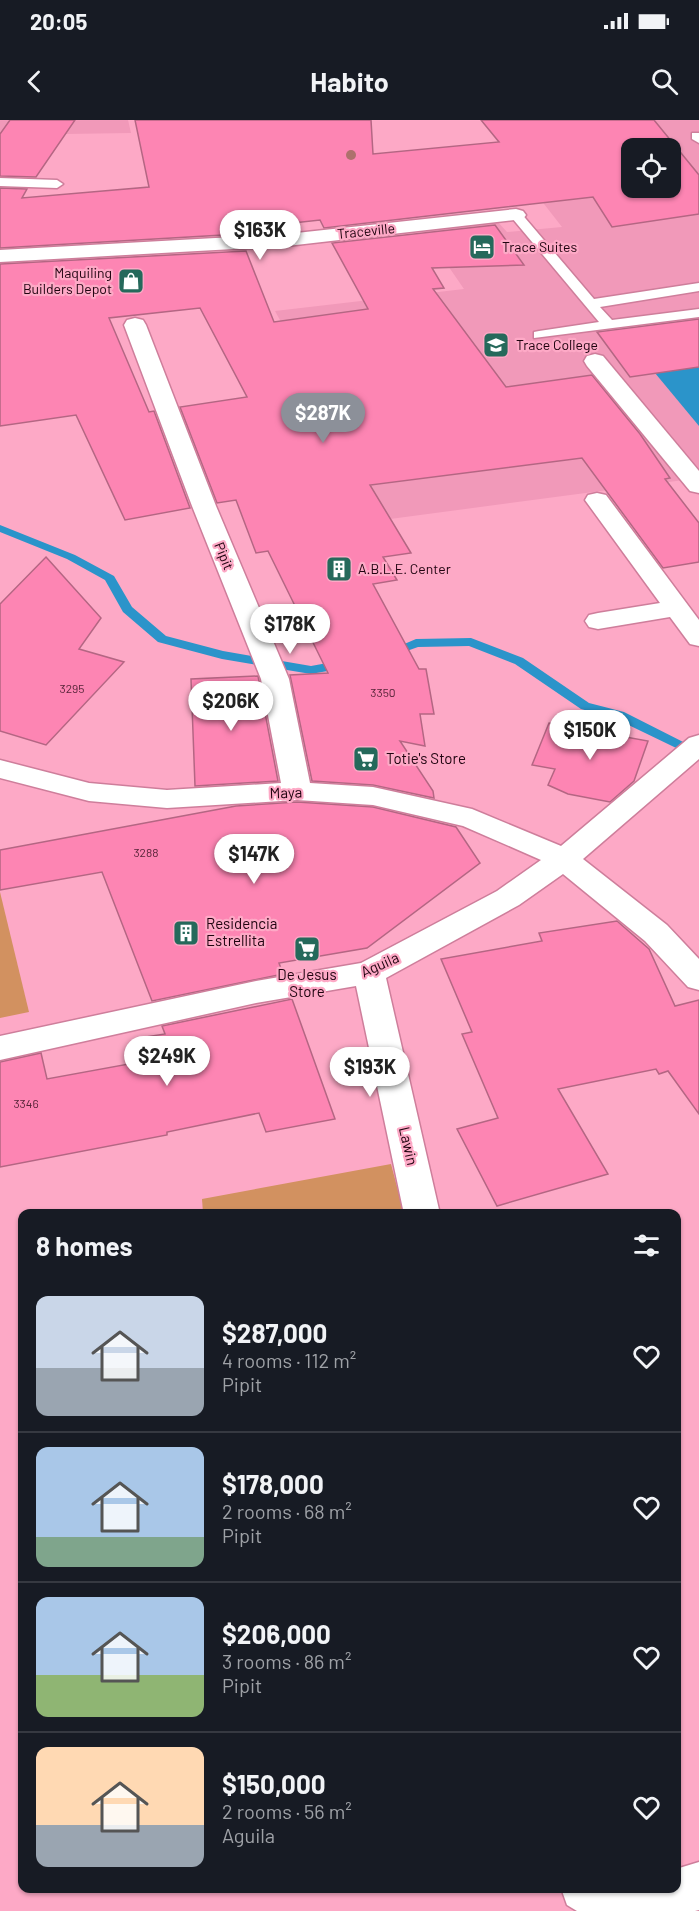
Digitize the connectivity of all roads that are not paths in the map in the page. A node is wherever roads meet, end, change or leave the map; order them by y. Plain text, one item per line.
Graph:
1 (0, 182) edge
2 (57, 184) dead end
3 (516, 215) joint
4 (0, 256) edge
5 (699, 287) edge
6 (591, 304) junction
7 (699, 313) edge
8 (135, 325) dead end
9 (608, 325) junction
10 (539, 335) dead end
11 (595, 361) dead end
12 (699, 486) edge
13 (597, 500) dead end
14 (675, 608) junction
15 (598, 621) dead end
16 (699, 638) edge
17 (693, 750) edge
18 (0, 769) edge
19 (297, 791) junction
20 (564, 859) junction
21 (369, 973) junction
22 (699, 979) edge
23 (0, 1048) edge
24 (421, 1209) edge
25 (699, 1886) edge
26 (681, 1892) edge
27 (592, 1893) edge
28 (676, 1893) edge

1 - 2 lane
3 - 4 street, Traceville
3 - 6 lane
5 - 6 lane
6 - 9 lane
7 - 9 lane
8 - 19 street, Pipit
9 - 10 lane
11 - 12 street
13 - 14 street
14 - 15 street
14 - 16 street
17 - 20 street, Aguila
18 - 19 street, Maya
19 - 20 street, Maya
20 - 21 street, Aguila
20 - 22 street
21 - 23 street, Aguila
21 - 24 street, Lawin
25 - 26 street
27 - 28 street

